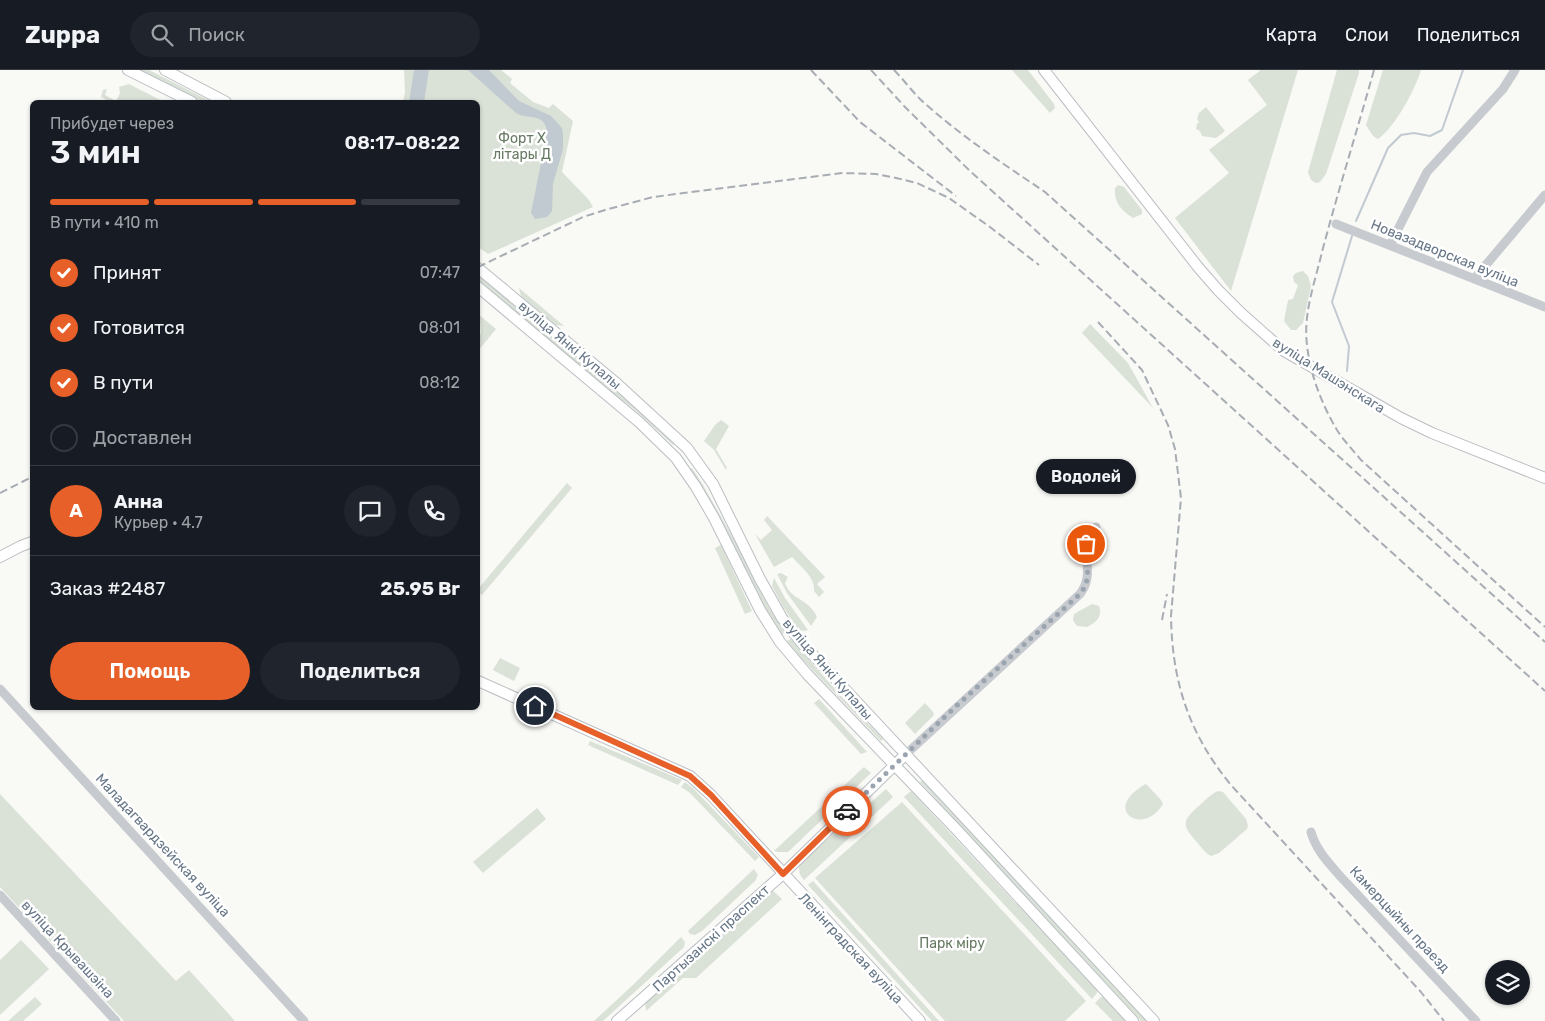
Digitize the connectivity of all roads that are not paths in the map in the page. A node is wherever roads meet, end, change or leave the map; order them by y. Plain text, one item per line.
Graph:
1 (128, 70) edge
2 (165, 70) edge
3 (1515, 70) edge
4 (1046, 71) edge
5 (188, 100) edge
6 (222, 100) edge
7 (1545, 195) edge
8 (1336, 224) dead end
9 (1390, 245) junction
10 (480, 270) edge
11 (1474, 279) junction
12 (480, 289) edge
13 (1545, 307) edge
14 (687, 448) junction
15 (676, 458) junction
16 (1545, 478) edge
17 (1096, 527) dead end
18 (30, 543) edge
19 (0, 557) edge
20 (480, 682) edge
21 (0, 688) edge
22 (905, 754) junction
23 (894, 765) junction
24 (1311, 832) dead end
25 (783, 874) junction
26 (0, 895) edge
27 (116, 1021) edge
28 (304, 1021) edge
29 (617, 1021) edge
30 (920, 1021) edge
31 (1133, 1021) edge
32 (1154, 1021) edge
33 (1476, 1021) edge

1 - 5 main road
2 - 6 main road
3 - 9 street
4 - 16 main road, вуліца Машэнскага
7 - 11 street
8 - 9 street, Новазадворская вуліца
9 - 11 street, Новазадворская вуліца
10 - 14 main road, вуліца Янкі Купалы
11 - 13 street, Новазадворская вуліца
12 - 15 main road, вуліца Янкі Купалы
14 - 15 main road
14 - 22 main road, вуліца Янкі Купалы
15 - 23 main road, вуліца Янкі Купалы
17 - 22 street, Партызанскі праспект
18 - 19 main road
20 - 25 main road, Ленінградская вуліца
21 - 28 street, Маладагвардзейская вуліца
22 - 23 main road, Партызанскі праспект
22 - 32 main road, вуліца Янкі Купалы
23 - 25 main road, Партызанскі праспект
23 - 31 main road, вуліца Янкі Купалы
24 - 33 street, Камерцыйны праезд
25 - 29 main road, Партызанскі праспект
25 - 30 main road, Ленінградская вуліца
26 - 27 street, вуліца Крывашэіна

